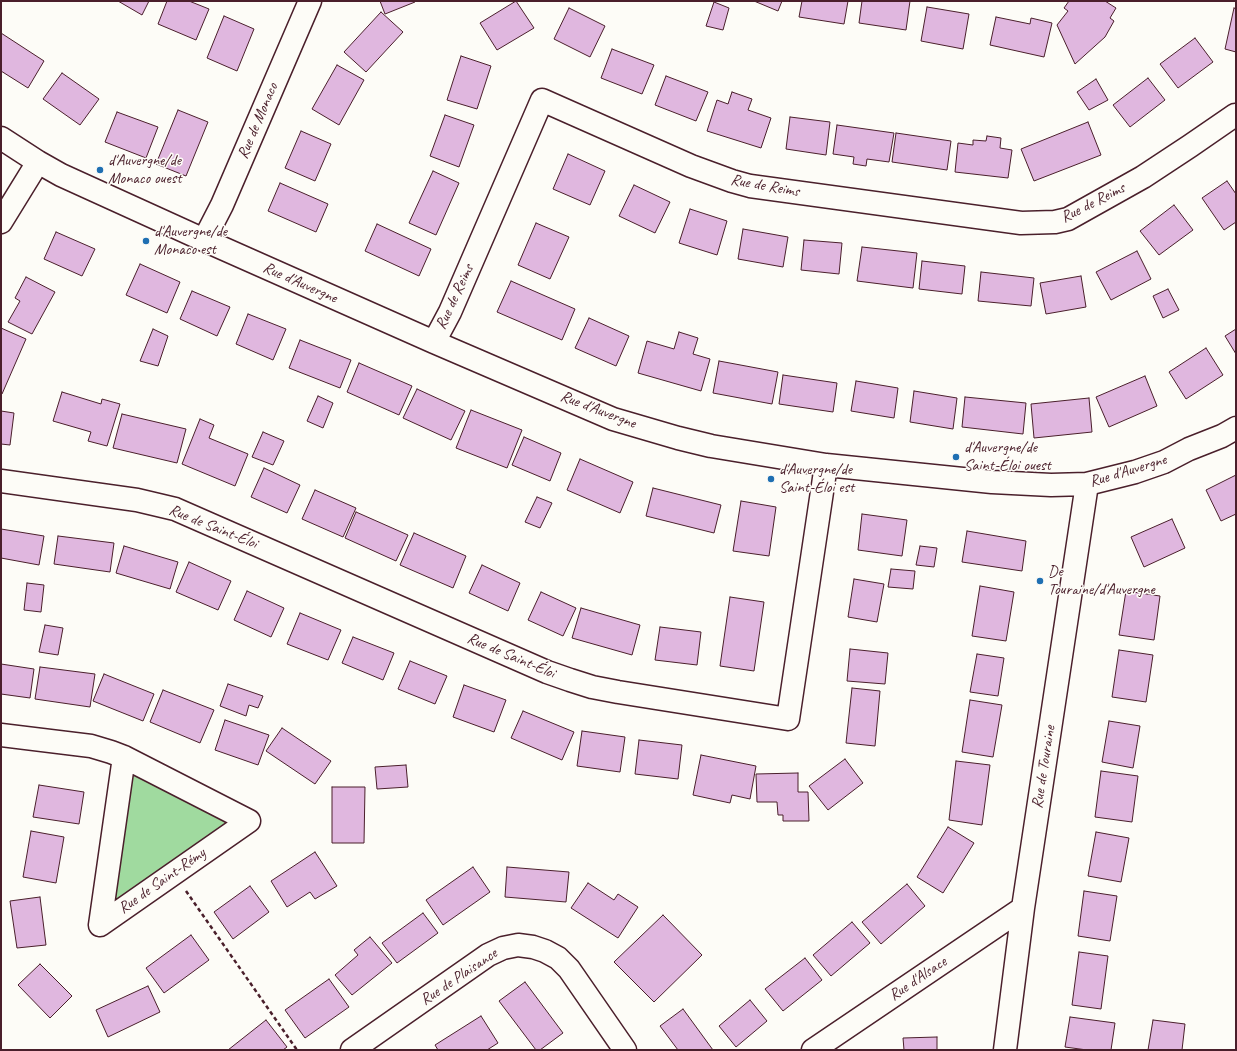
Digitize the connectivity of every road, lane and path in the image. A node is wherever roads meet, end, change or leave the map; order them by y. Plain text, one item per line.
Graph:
1 (310, 1) edge
2 (1236, 116) edge
3 (1, 138) edge
4 (38, 162) junction
5 (1, 222) edge
6 (204, 240) junction
7 (434, 342) junction
8 (1236, 428) edge
9 (826, 465) junction
10 (1, 481) edge
11 (1087, 484) junction
12 (1, 735) edge
13 (124, 757) junction
14 (173, 873) junction
15 (1023, 908) junction
16 (297, 1050) edge
17 (352, 1050) edge
18 (625, 1050) edge
19 (813, 1050) edge
20 (1005, 1050) edge

1 - 6 street, Rue de Monaco
2 - 7 street, Rue de Reims
3 - 4 street, Rue d'Auvergne
4 - 5 street
4 - 6 street, Rue d'Auvergne
6 - 7 street, Rue d'Auvergne
7 - 9 street, Rue d'Auvergne
8 - 11 street, Rue d'Auvergne
9 - 10 street, Rue de Saint-Éloi
9 - 11 street, Rue d'Auvergne
11 - 15 street, Rue de Touraine
12 - 13 street, Rue de Saint-Rémy
13 - 14 street, Rue de Saint-Rémy
13 - 14 street, Rue de Saint-Rémy
14 - 16 path
15 - 19 street, Rue d'Alsace
15 - 20 street, Rue de Touraine
17 - 18 street, Rue de Plaisance

